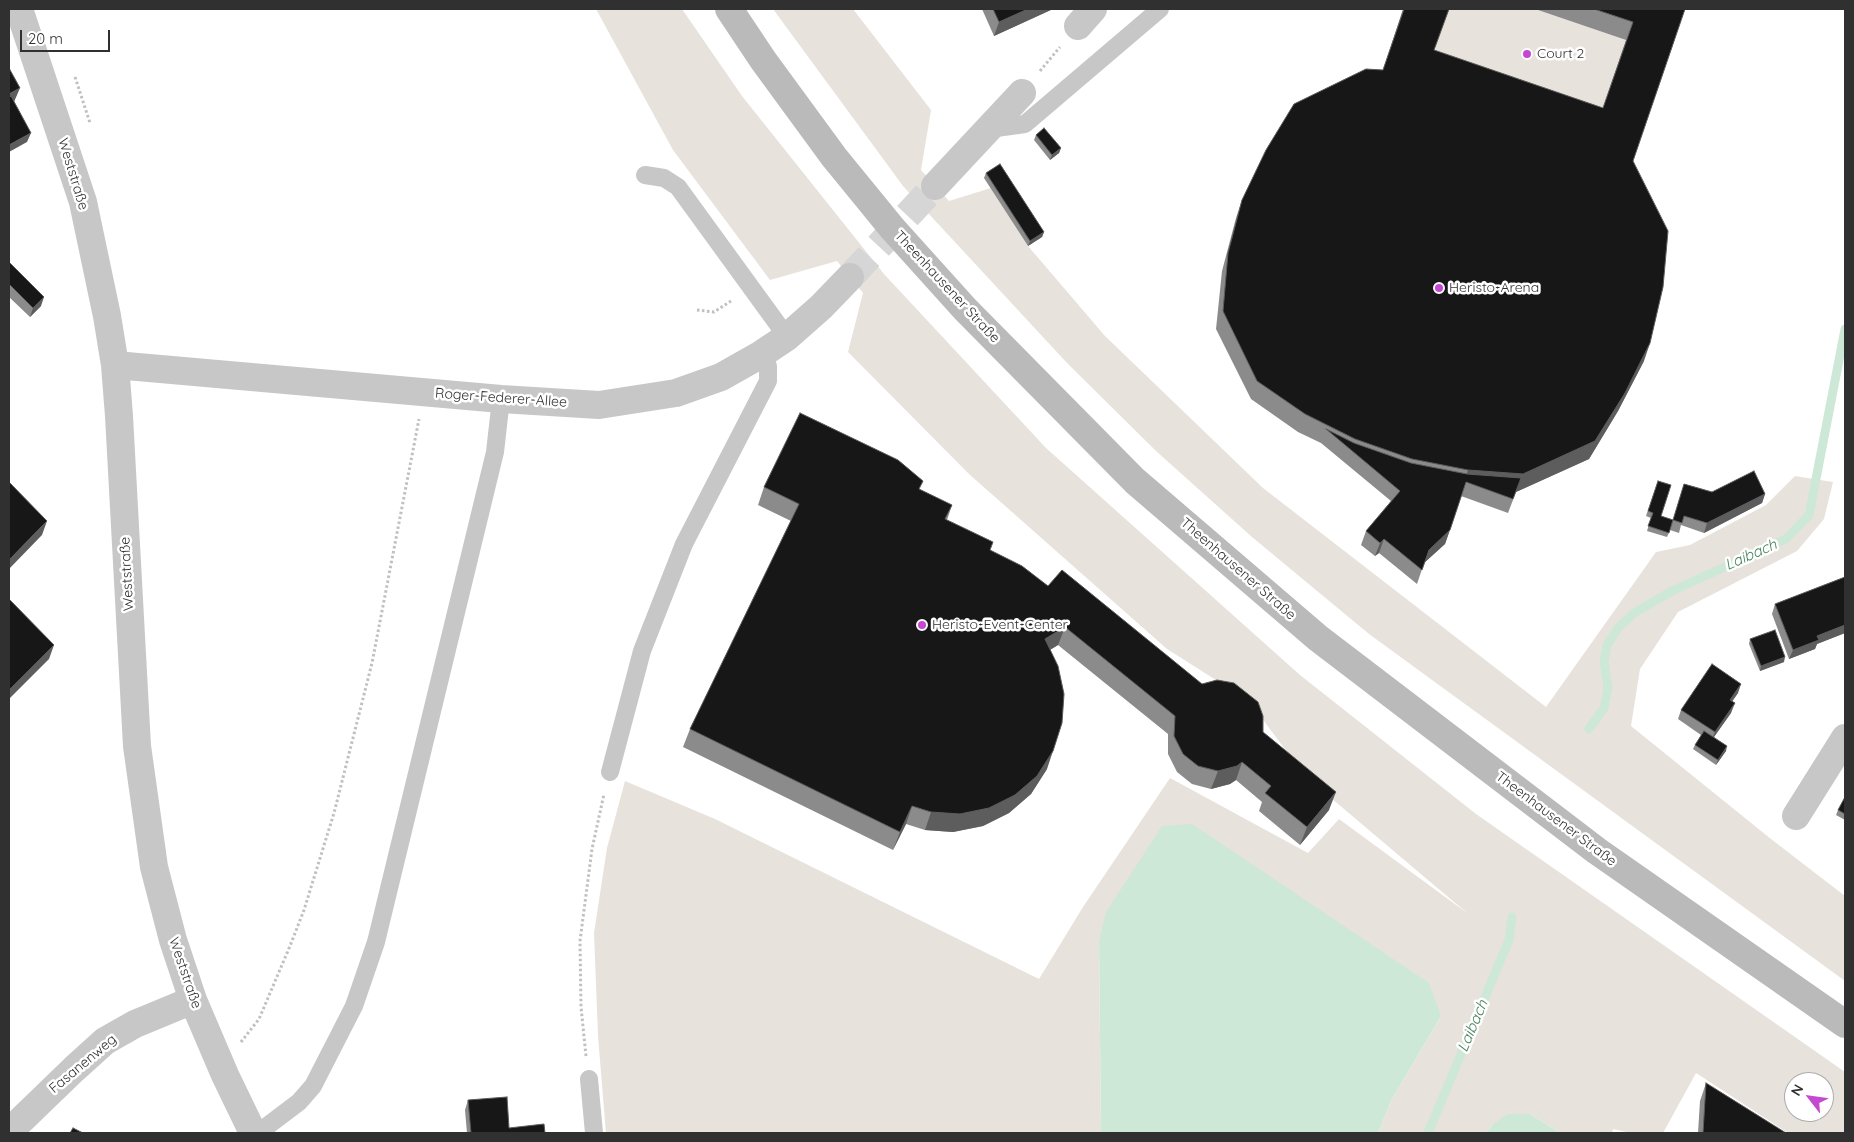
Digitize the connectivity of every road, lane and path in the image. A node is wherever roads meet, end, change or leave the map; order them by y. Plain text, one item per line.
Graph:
1 (19, 9) edge
2 (729, 9) edge
3 (1160, 9) edge
4 (1085, 17) edge
5 (1022, 93) joint
6 (989, 129) junction
7 (644, 175) dead end
8 (935, 186) tunnel mouth
9 (850, 277) tunnel mouth
10 (752, 288) junction
11 (697, 310) dead end
12 (787, 337) junction
13 (760, 355) junction
14 (114, 364) junction
15 (424, 392) junction
16 (501, 399) junction
17 (1845, 738) edge
18 (610, 772) joint
19 (1796, 816) dead end
20 (193, 1000) junction
21 (1845, 1024) edge
22 (241, 1042) dead end
23 (589, 1079) joint
24 (9, 1128) edge
25 (253, 1133) edge
26 (258, 1133) edge
27 (594, 1133) edge

1 - 14 street, Weststraße
2 - 21 main road, Theenhausener Straße
3 - 6 lane
4 - 5 path
5 - 6 street
6 - 8 street
7 - 10 lane
9 - 12 street, Roger-Federer-Allee
10 - 11 path
10 - 12 lane
12 - 13 street, Roger-Federer-Allee
13 - 16 street, Roger-Federer-Allee
13 - 18 lane
14 - 15 street, Roger-Federer-Allee
14 - 20 street, Weststraße
15 - 16 street, Roger-Federer-Allee
15 - 22 path
16 - 26 lane
17 - 19 street
18 - 23 path
20 - 24 street, Fasanenweg
20 - 25 street, Weststraße
23 - 27 lane

